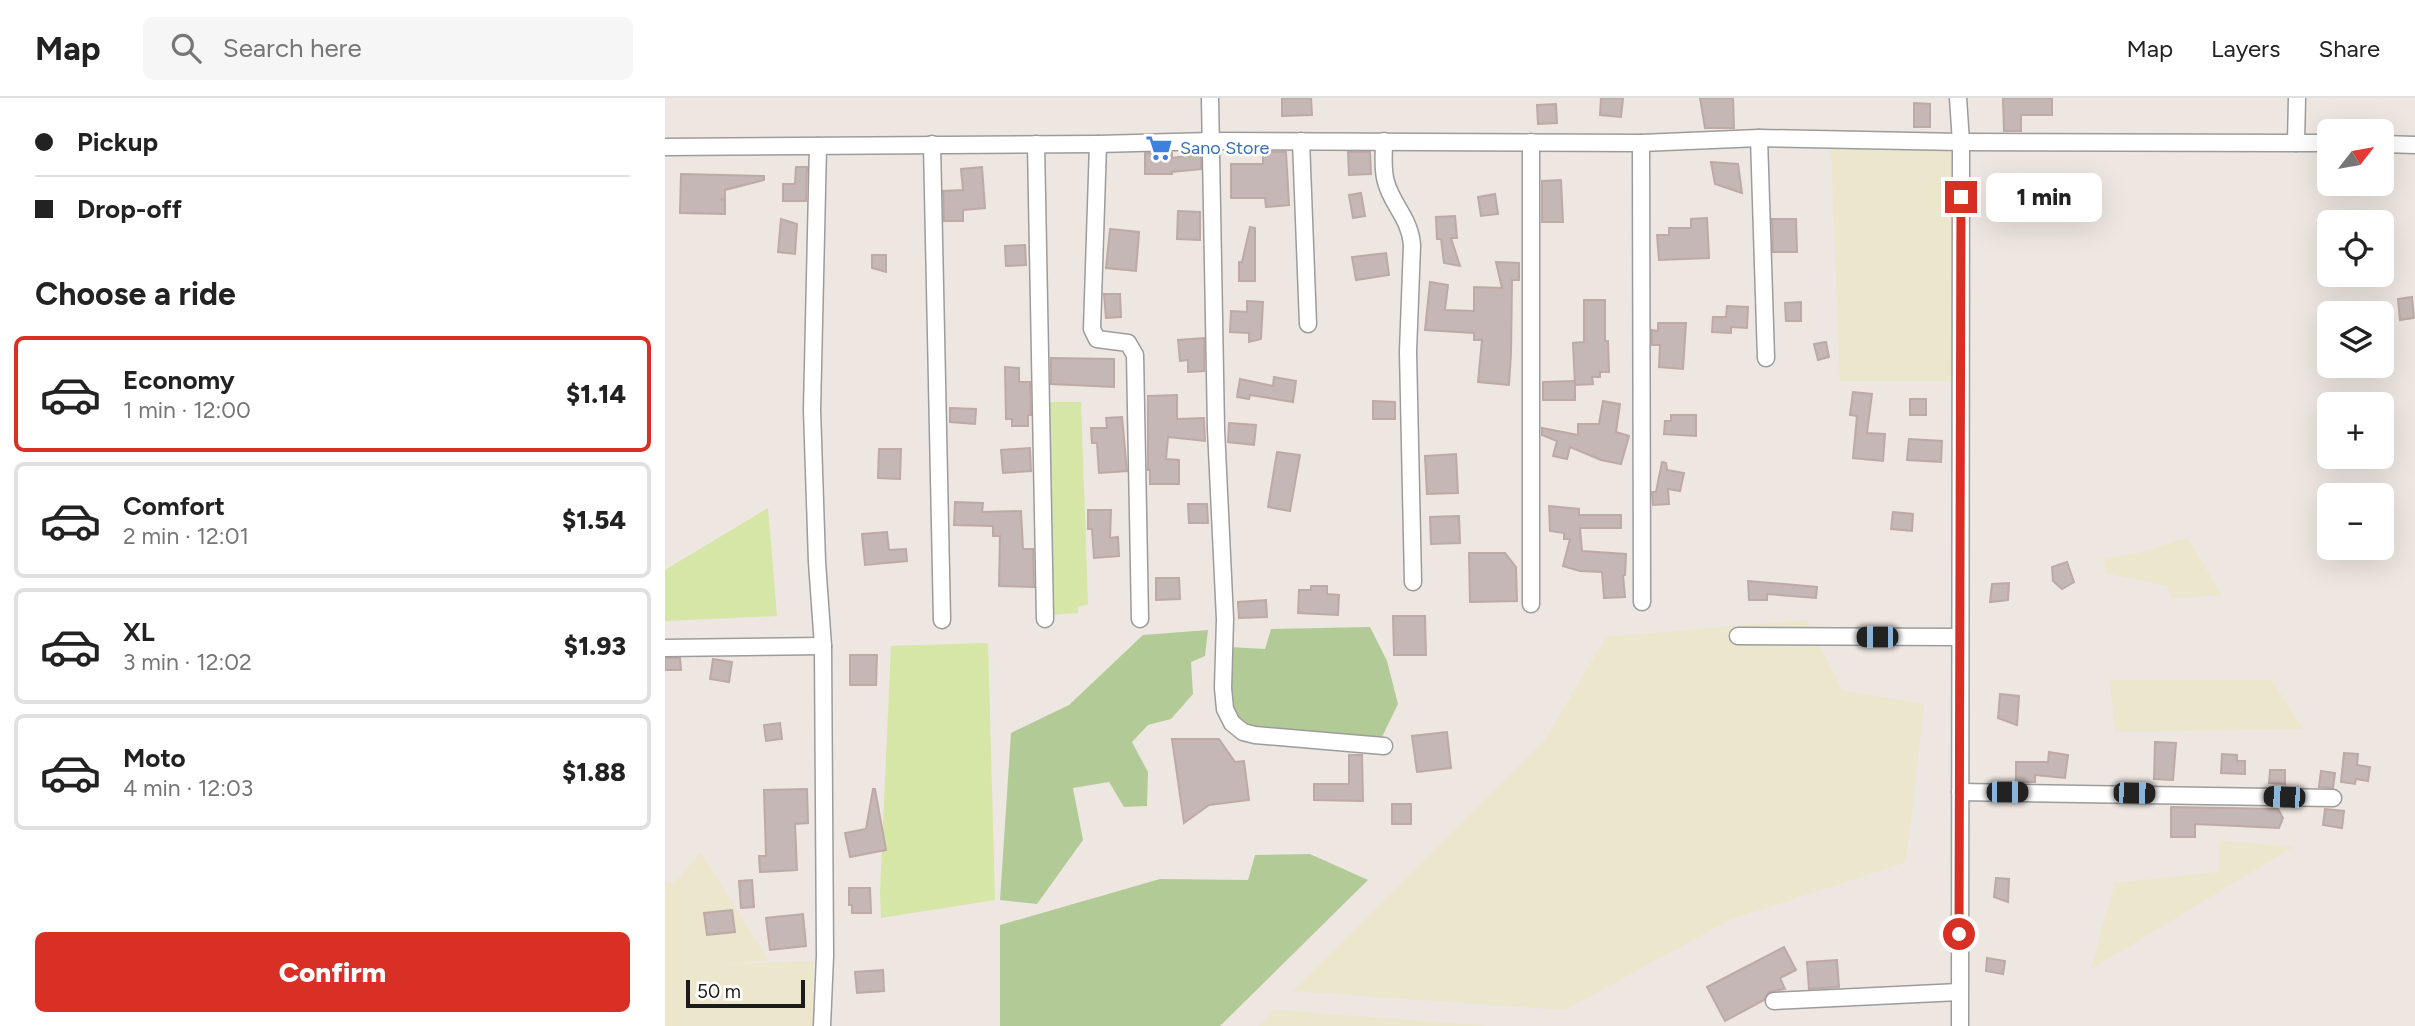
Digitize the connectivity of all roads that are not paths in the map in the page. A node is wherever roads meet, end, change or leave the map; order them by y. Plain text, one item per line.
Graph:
1 (1210, 98) edge
2 (1958, 98) edge
3 (2297, 98) edge
4 (1759, 138) junction
5 (1211, 141) junction
6 (1301, 141) junction
7 (1384, 141) junction
8 (1531, 142) junction
9 (1961, 142) junction
10 (1641, 143) junction
11 (2296, 143) junction
12 (932, 144) junction
13 (1036, 144) junction
14 (1098, 144) junction
15 (2317, 144) edge
16 (2394, 144) edge
17 (2415, 145) edge
18 (818, 146) junction
19 (665, 147) edge
20 (1308, 324) dead end
21 (1766, 358) dead end
22 (1413, 582) dead end
23 (1642, 602) dead end
24 (1531, 604) dead end
25 (1140, 618) dead end
26 (1045, 619) dead end
27 (942, 620) dead end
28 (1738, 636) dead end
29 (1960, 637) junction
30 (823, 646) junction
31 (665, 648) edge
32 (1384, 746) dead end
33 (1960, 792) junction
34 (2333, 798) dead end
35 (1959, 992) junction
36 (1774, 1001) dead end
37 (822, 1026) edge
38 (1960, 1026) edge

1 - 5 street
2 - 9 street
3 - 11 street
4 - 9 street
4 - 10 street
4 - 21 street
5 - 6 street
5 - 14 street
5 - 32 street
6 - 7 street
6 - 20 street
7 - 8 street
7 - 22 street
8 - 10 street
8 - 24 street
9 - 11 street
9 - 29 street
10 - 23 street
11 - 15 street
12 - 13 street
12 - 18 street
12 - 27 street
13 - 14 street
13 - 26 street
14 - 25 street
16 - 17 street
18 - 19 street
18 - 30 street
28 - 29 street
29 - 33 street
30 - 31 street
30 - 37 street
33 - 34 street
33 - 35 street
35 - 36 street
35 - 38 street

